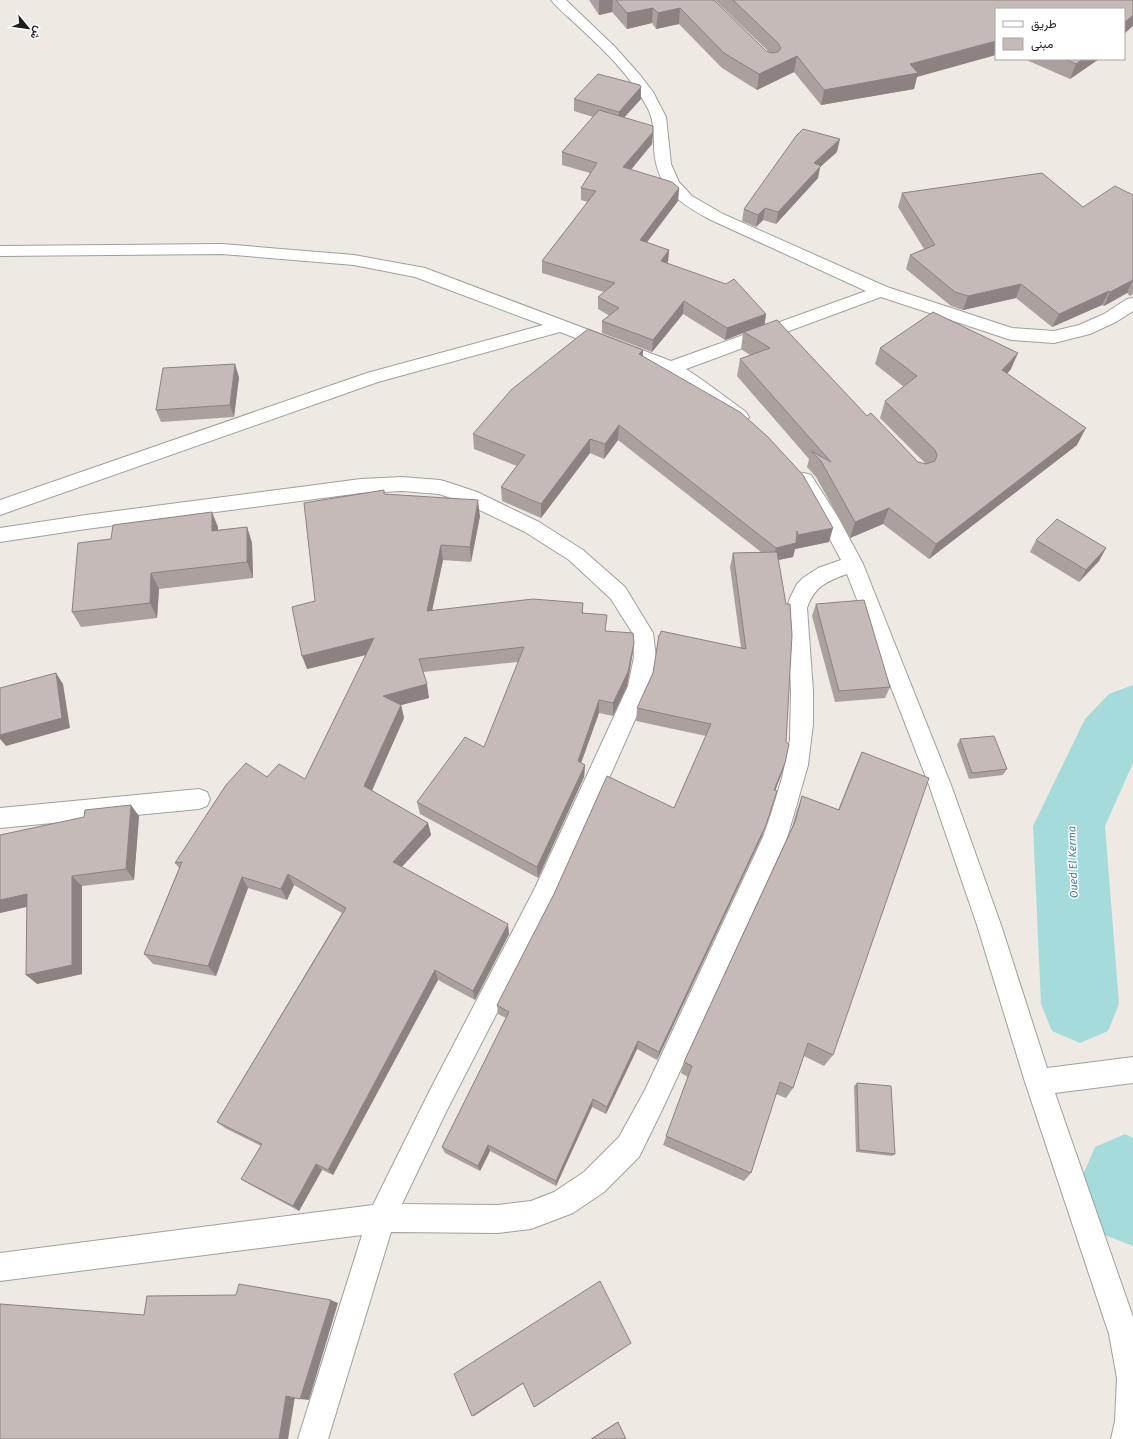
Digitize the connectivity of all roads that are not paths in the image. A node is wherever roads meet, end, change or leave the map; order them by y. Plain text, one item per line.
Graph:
1 (558, 0) edge
2 (0, 252) edge
3 (881, 292) junction
4 (1133, 303) edge
5 (562, 326) junction
6 (782, 326) junction
7 (795, 342) edge
8 (671, 368) junction
9 (755, 429) edge
10 (793, 467) edge
11 (0, 508) edge
12 (0, 535) edge
13 (853, 564) junction
14 (199, 799) dead end
15 (0, 818) edge
16 (1133, 1070) edge
17 (1038, 1082) junction
18 (381, 1218) junction
19 (0, 1267) edge
20 (313, 1439) edge
21 (1126, 1439) edge

1 - 3 street
2 - 5 street
3 - 4 street
3 - 6 street
5 - 8 street
5 - 11 street
6 - 7 street
6 - 8 street
8 - 9 street
10 - 13 street
12 - 18 street
13 - 17 street
13 - 18 street
14 - 15 street
16 - 17 street
17 - 21 street
18 - 19 street
18 - 20 street

